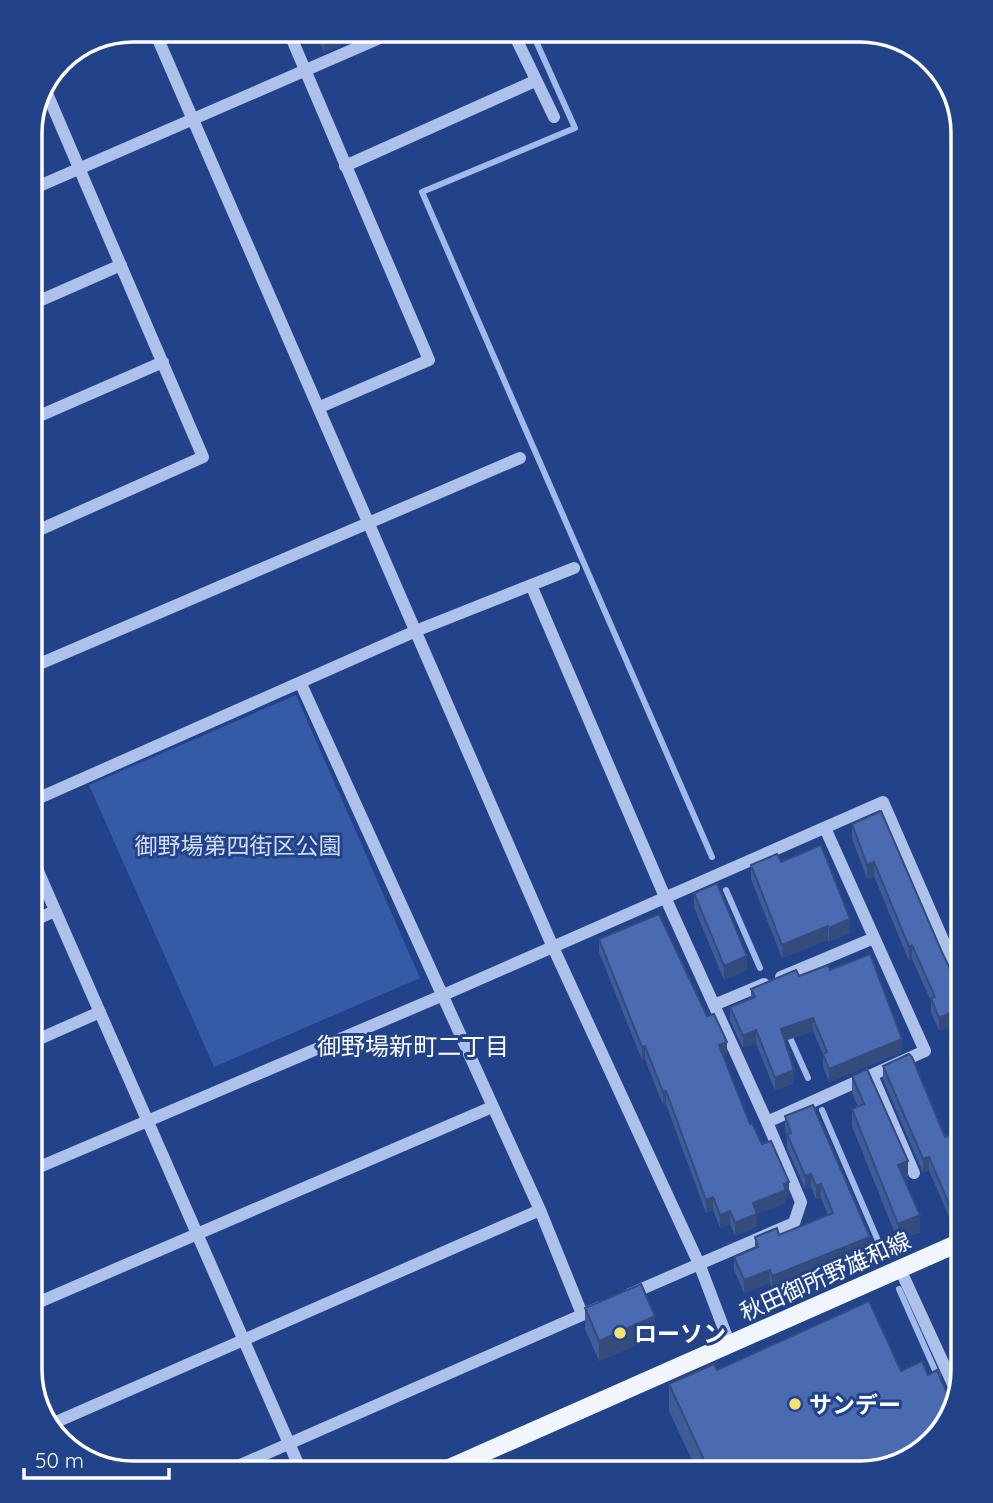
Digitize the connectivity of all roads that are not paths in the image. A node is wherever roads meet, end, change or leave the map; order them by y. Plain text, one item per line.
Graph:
1 (159, 42) edge
2 (293, 42) edge
3 (370, 42) edge
4 (518, 42) edge
5 (304, 71) junction
6 (536, 81) junction
7 (49, 98) edge
8 (554, 117) dead end
9 (193, 119) junction
10 (345, 166) junction
11 (80, 169) junction
12 (42, 185) edge
13 (121, 265) junction
14 (42, 300) edge
15 (163, 362) junction
16 (320, 407) junction
17 (42, 415) edge
18 (520, 458) dead end
19 (370, 522) junction
20 (42, 529) edge
21 (574, 568) dead end
22 (531, 584) junction
23 (418, 630) junction
24 (42, 663) edge
25 (301, 684) junction
26 (42, 797) edge
27 (825, 828) junction
28 (42, 881) edge
29 (665, 897) junction
30 (55, 911) junction
31 (42, 917) edge
32 (874, 937) junction
33 (552, 945) junction
34 (951, 958) edge
35 (441, 996) junction
36 (714, 1005) junction
37 (100, 1012) junction
38 (42, 1038) edge
39 (872, 1075) junction
40 (492, 1107) junction
41 (148, 1119) junction
42 (767, 1122) junction
43 (42, 1166) edge
44 (914, 1173) dead end
45 (540, 1210) junction
46 (198, 1233) junction
47 (951, 1246) edge
48 (700, 1266) junction
49 (900, 1269) junction
50 (42, 1301) edge
51 (582, 1314) junction
52 (244, 1339) junction
53 (730, 1345) junction
54 (950, 1378) edge
55 (58, 1421) edge
56 (289, 1444) junction
57 (250, 1461) edge
58 (297, 1461) edge
59 (465, 1461) edge

1 - 9 street
2 - 5 street
3 - 5 street
4 - 6 street
5 - 9 street
5 - 10 street
6 - 8 street
6 - 10 street
7 - 11 street
9 - 11 street
9 - 16 street
10 - 16 street
11 - 12 street
11 - 13 street
13 - 14 street
13 - 15 street
15 - 17 street
15 - 20 street
16 - 19 street
18 - 19 street
19 - 23 street
19 - 24 street
21 - 22 street
22 - 23 street
22 - 29 street
23 - 25 street
23 - 33 street
25 - 26 street
25 - 35 street
27 - 29 street
27 - 32 street
27 - 34 street
28 - 30 street
29 - 33 street
29 - 36 street
30 - 31 street
30 - 37 street
32 - 36 street
32 - 39 street
33 - 35 street
33 - 48 street
35 - 40 street
35 - 41 street
36 - 42 street
37 - 38 street
37 - 41 street
39 - 42 street
39 - 44 street
40 - 45 street
40 - 46 street
41 - 43 street
41 - 46 street
42 - 48 street
45 - 51 street
45 - 52 street
46 - 50 street
46 - 52 street
47 - 49 main road, 秋田御所野雄和線
48 - 51 street
48 - 53 street
49 - 53 main road, 秋田御所野雄和線
49 - 54 street
51 - 56 street
52 - 55 street
52 - 56 street
53 - 59 main road, 秋田御所野雄和線
56 - 57 street
56 - 58 street

